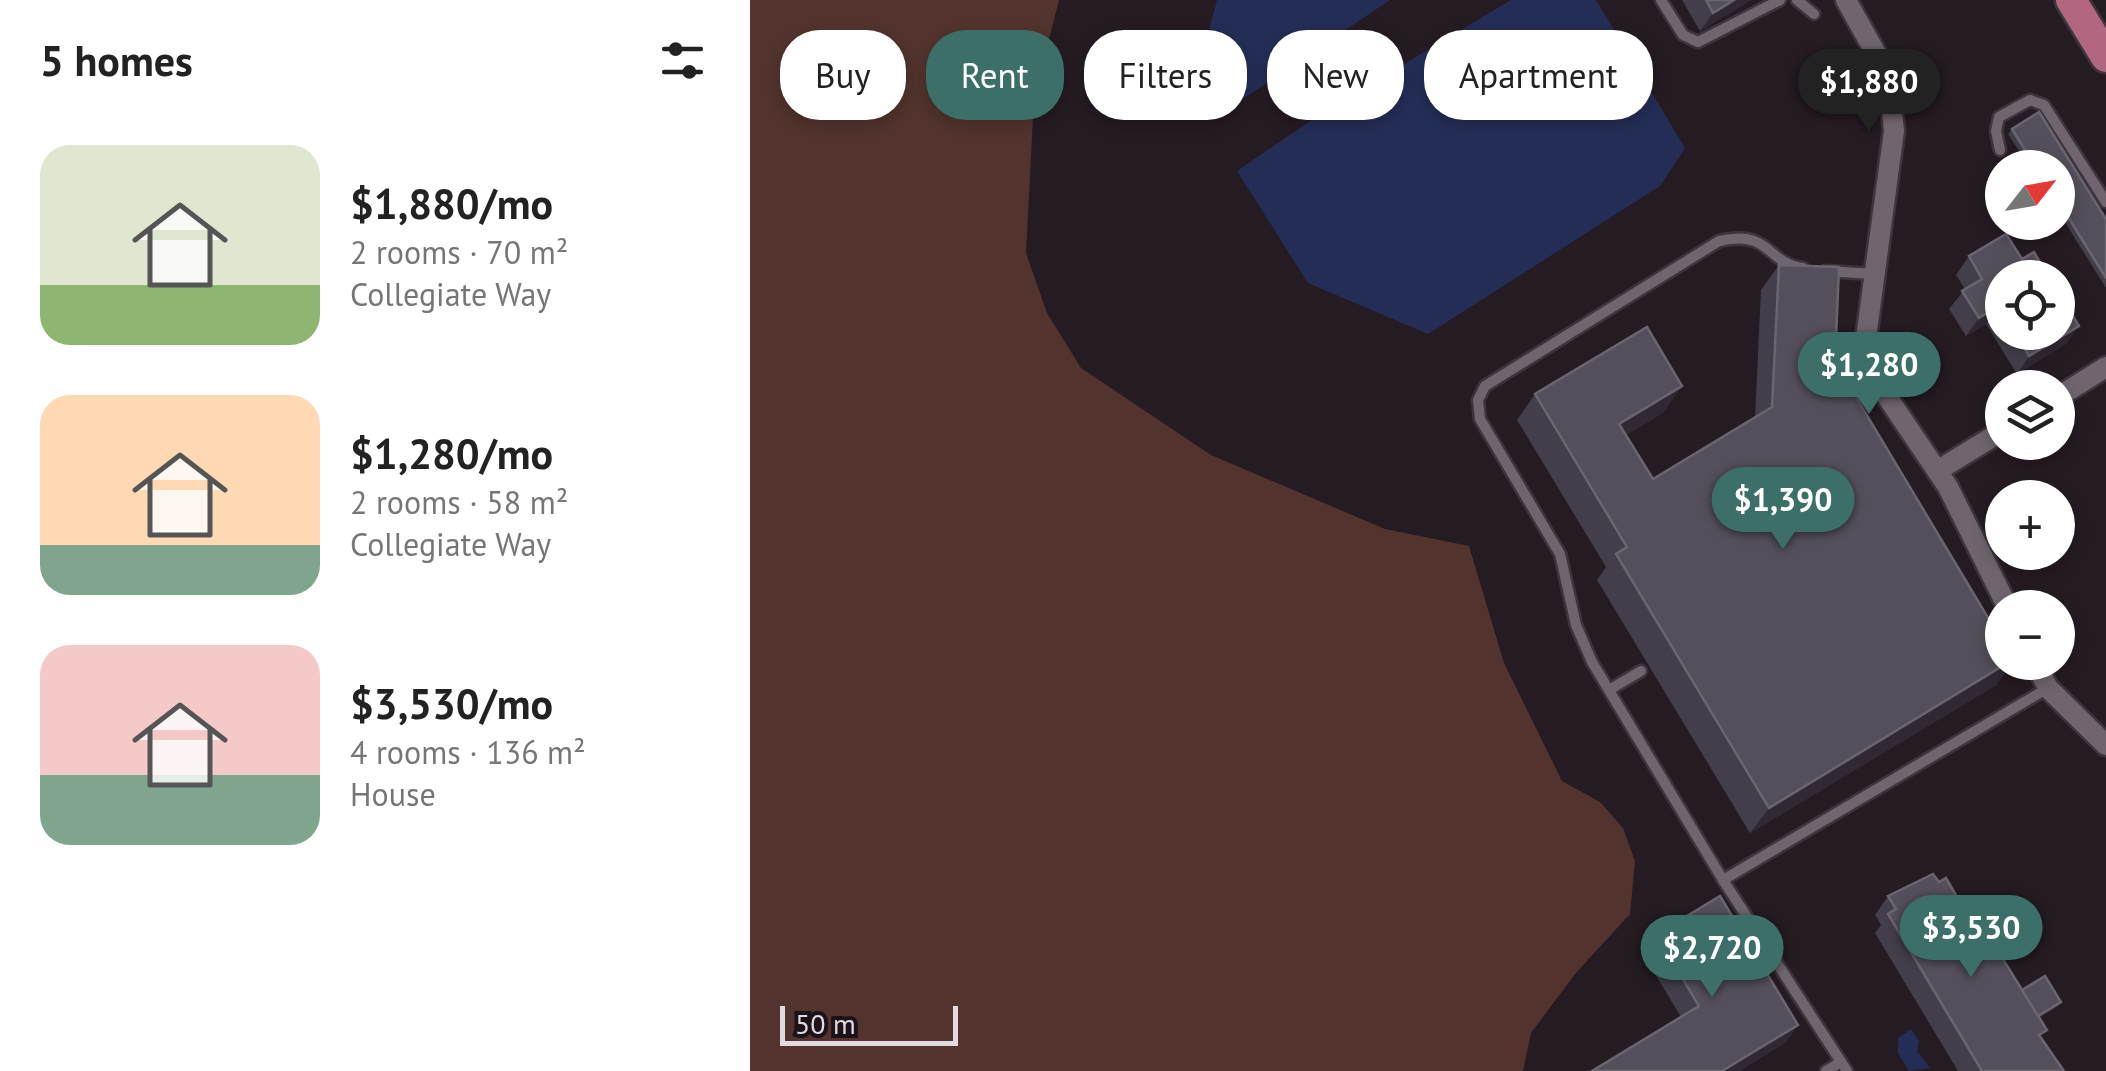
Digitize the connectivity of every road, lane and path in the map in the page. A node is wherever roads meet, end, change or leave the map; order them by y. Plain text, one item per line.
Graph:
1 (1661, 0) edge
2 (1780, 0) edge
3 (1797, 0) edge
4 (1846, 0) edge
5 (2071, 0) edge
6 (1814, 14) dead end
7 (2106, 56) edge
8 (2000, 150) dead end
9 (2073, 150) edge
10 (2075, 154) edge
11 (2106, 202) edge
12 (1874, 274) junction
13 (2106, 367) edge
14 (2075, 386) edge
15 (1985, 441) edge
16 (1937, 471) junction
17 (1999, 590) edge
18 (1641, 670) dead end
19 (2044, 680) edge
20 (2048, 688) junction
21 (1609, 690) junction
22 (2106, 746) edge
23 (1723, 880) junction
24 (1844, 1067) edge
25 (1826, 1071) edge

1 - 2 lane
3 - 6 lane
4 - 12 street
5 - 7 main road
8 - 9 lane
10 - 11 lane
12 - 16 street
12 - 21 lane
13 - 14 street
15 - 16 street
16 - 17 street
18 - 21 lane
19 - 20 street
20 - 22 street
20 - 23 lane
21 - 23 lane
23 - 24 lane
24 - 25 lane

